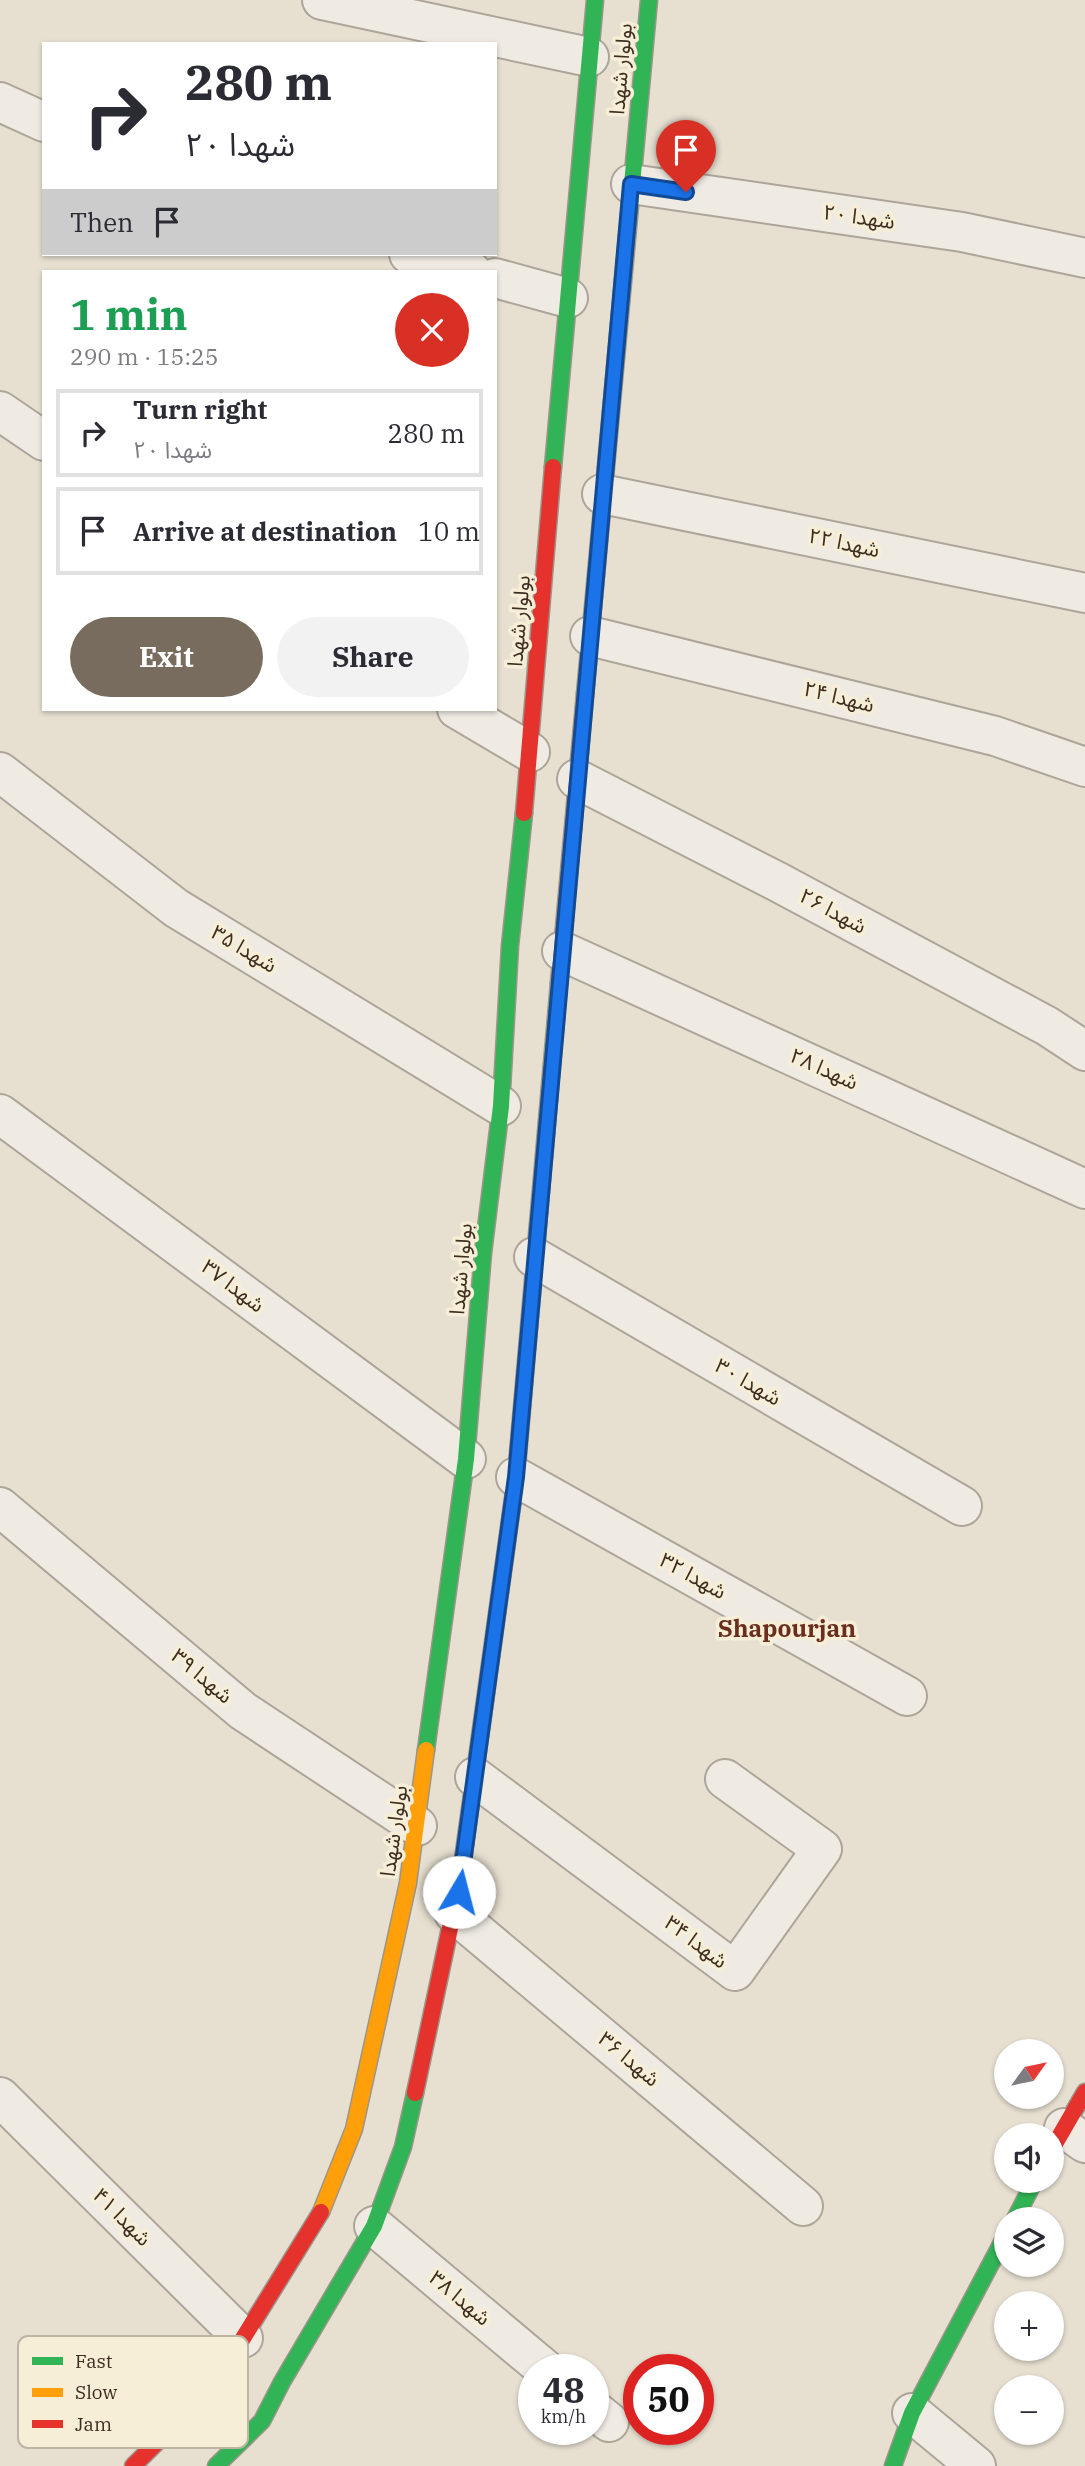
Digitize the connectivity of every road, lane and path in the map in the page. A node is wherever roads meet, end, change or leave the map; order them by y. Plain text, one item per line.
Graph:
1 (322, 0) edge
2 (595, 0) edge
3 (649, 0) edge
4 (589, 57) junction
5 (0, 102) edge
6 (42, 121) edge
7 (631, 184) junction
8 (416, 256) edge
9 (1085, 258) edge
10 (467, 270) edge
11 (497, 279) edge
12 (568, 298) junction
13 (0, 411) edge
14 (42, 440) edge
15 (603, 494) junction
16 (1085, 593) edge
17 (590, 636) junction
18 (460, 711) edge
19 (530, 751) junction
20 (1085, 767) edge
21 (0, 772) edge
22 (577, 779) junction
23 (562, 951) junction
24 (1085, 1051) edge
25 (501, 1106) junction
26 (0, 1114) edge
27 (1085, 1189) edge
28 (534, 1257) junction
29 (466, 1459) junction
30 (516, 1477) junction
31 (961, 1506) dead end
32 (0, 1507) edge
33 (906, 1696) dead end
34 (475, 1777) junction
35 (725, 1779) dead end
36 (417, 1826) junction
37 (454, 1913) junction
38 (1085, 2092) edge
39 (0, 2097) edge
40 (1067, 2140) edge
41 (803, 2206) dead end
42 (373, 2225) junction
43 (994, 2258) edge
44 (242, 2336) edge
45 (244, 2336) edge
46 (527, 2354) edge
47 (912, 2413) junction
48 (248, 2435) edge
49 (151, 2448) edge
50 (234, 2448) edge
51 (133, 2466) edge
52 (216, 2466) edge
53 (893, 2466) edge
54 (976, 2466) edge

1 - 4 street
2 - 4 main road, بولوار شهدا
3 - 7 main road, بولوار شهدا
4 - 12 main road, بولوار شهدا
5 - 6 street
7 - 9 street, شهدا ۲۰
7 - 15 main road, بولوار شهدا
8 - 10 street
11 - 12 street
12 - 19 main road, بولوار شهدا
13 - 14 street
15 - 16 street, شهدا ۲۲
15 - 17 main road, بولوار شهدا
17 - 20 street, شهدا ۲۴
17 - 22 main road, بولوار شهدا
18 - 19 street
19 - 25 main road, بولوار شهدا
21 - 25 street, شهدا ۳۵
22 - 23 main road, بولوار شهدا
22 - 24 street, شهدا ۲۶
23 - 27 street, شهدا ۲۸
23 - 28 main road, بولوار شهدا
25 - 29 main road, بولوار شهدا
26 - 29 street, شهدا ۳۷
28 - 30 main road, بولوار شهدا
28 - 31 street, شهدا ۳۰
29 - 36 main road, بولوار شهدا
30 - 33 street, شهدا ۳۲
30 - 34 main road, بولوار شهدا
32 - 36 street, شهدا ۳۹
34 - 35 street, شهدا ۳۴
34 - 37 main road, بولوار شهدا
36 - 45 main road, بولوار شهدا
37 - 41 street, شهدا ۳۶
37 - 42 main road, بولوار شهدا
38 - 40 main road
39 - 44 street, شهدا ۴۱
42 - 46 street, شهدا ۳۸
42 - 48 main road, بولوار شهدا
43 - 47 main road
47 - 53 main road
47 - 54 street
49 - 51 main road, بولوار شهدا
50 - 52 main road, بولوار شهدا

